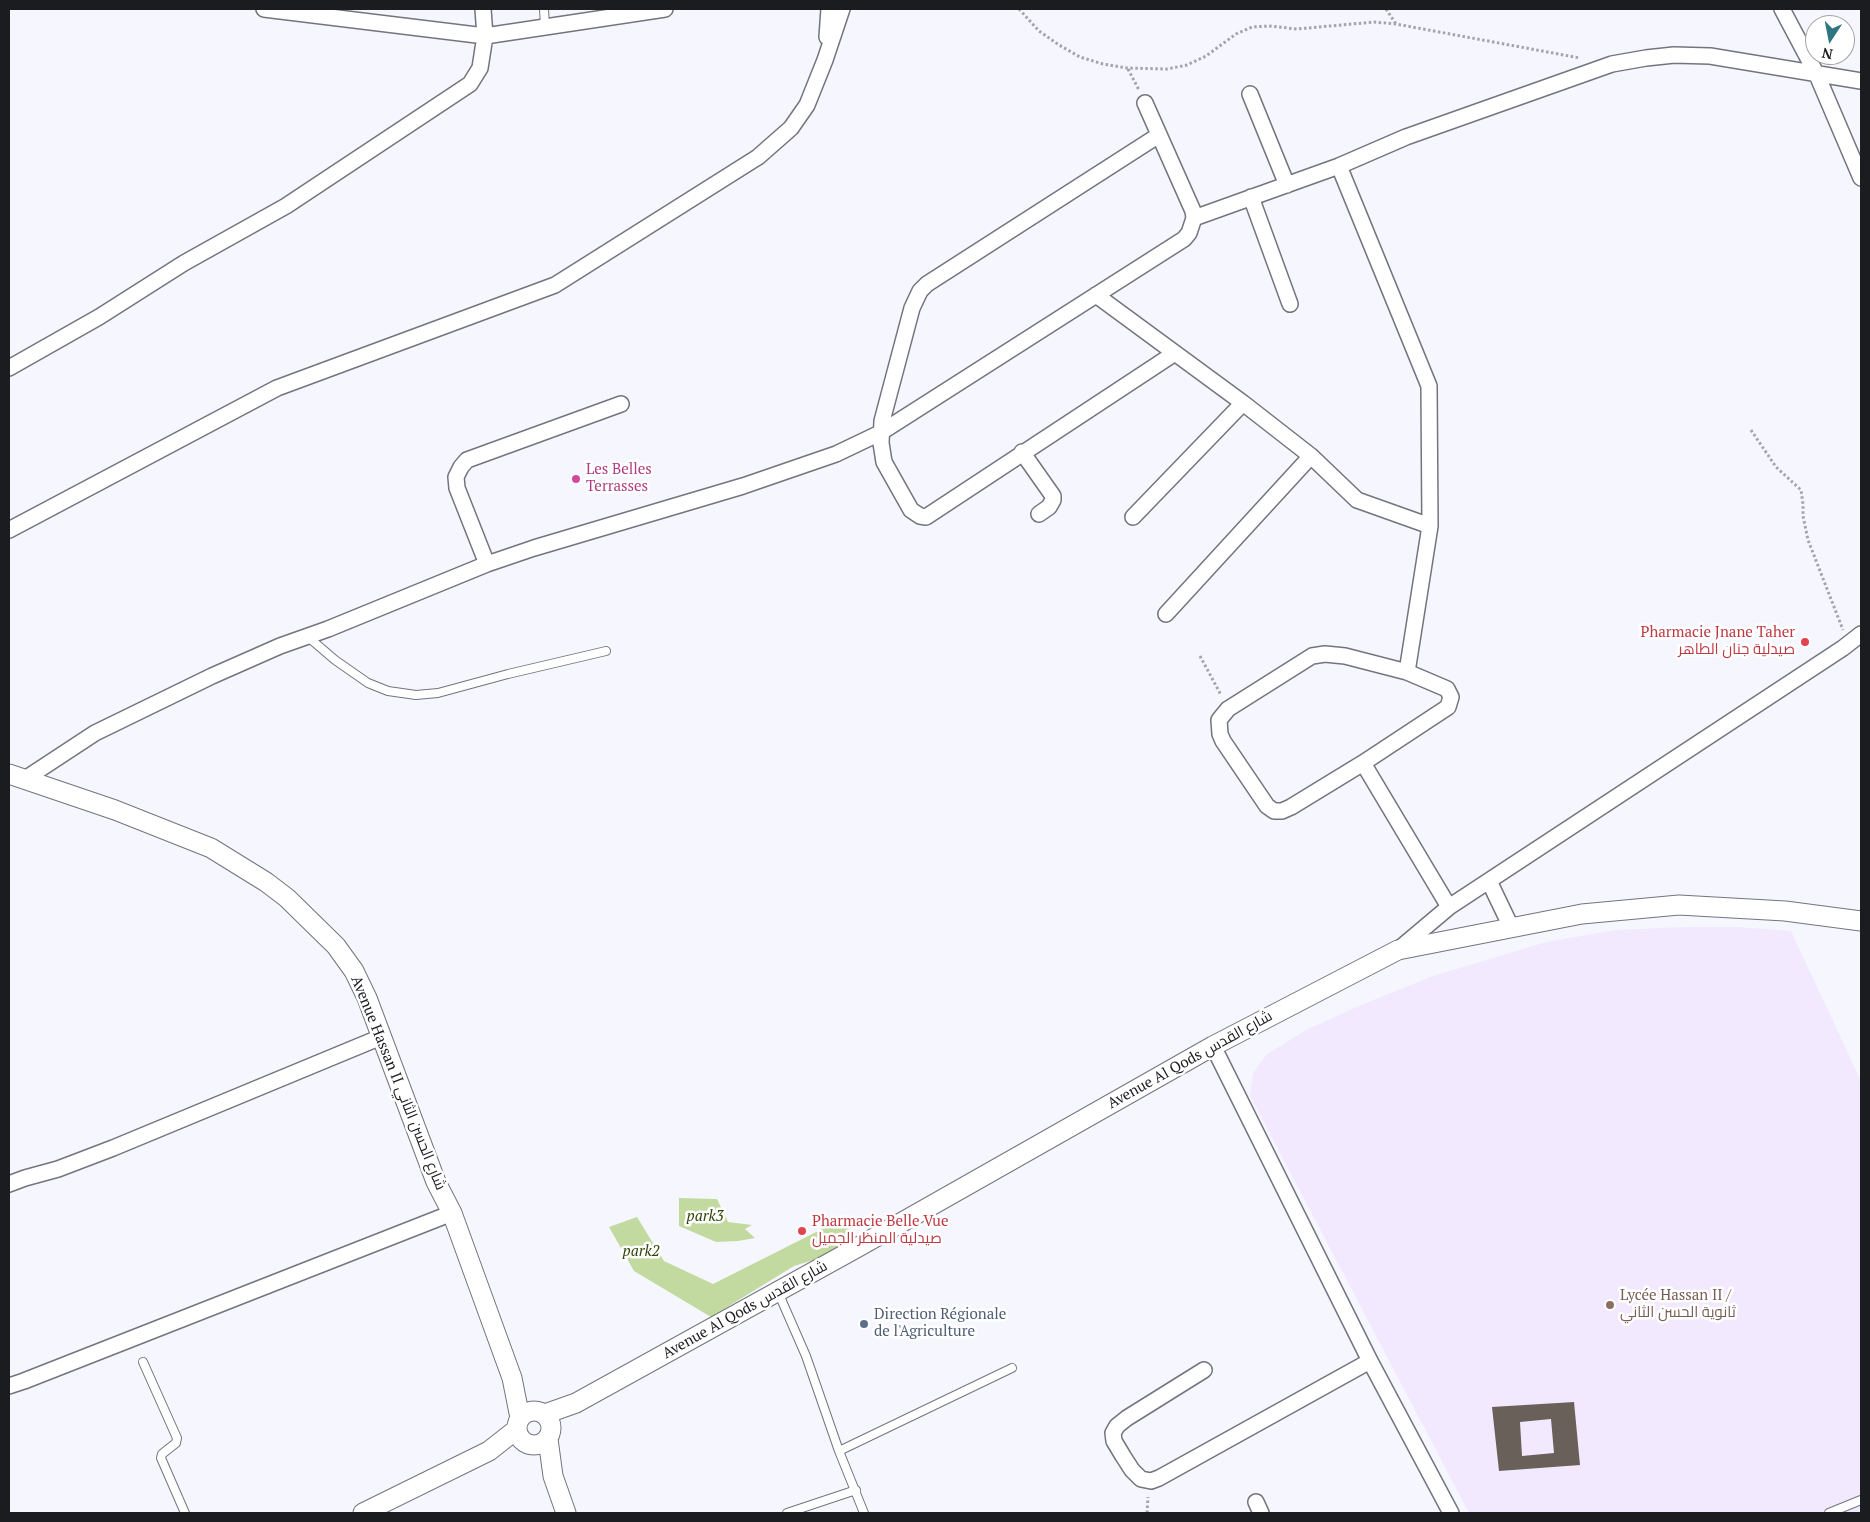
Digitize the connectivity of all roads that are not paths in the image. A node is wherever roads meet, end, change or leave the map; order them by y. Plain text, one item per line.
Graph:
1 (264, 9) edge
2 (483, 9) edge
3 (544, 9) edge
4 (665, 9) edge
5 (829, 9) edge
6 (842, 9) edge
7 (1782, 9) edge
8 (545, 27) junction
9 (485, 36) junction
10 (825, 60) junction
11 (1817, 75) junction
12 (1861, 82) edge
13 (1250, 94) dead end
14 (1145, 103) road end
15 (1160, 135) junction
16 (1339, 166) junction
17 (1861, 178) edge
18 (1287, 184) junction
19 (1251, 197) junction
20 (1194, 218) junction
21 (1096, 295) junction
22 (1290, 304) dead end
23 (1175, 353) junction
24 (9, 368) edge
25 (1243, 403) junction
26 (621, 404) dead end
27 (880, 433) junction
28 (1022, 452) junction
29 (1311, 456) junction
30 (1039, 514) dead end
31 (1133, 517) dead end
32 (1430, 526) junction
33 (9, 530) edge
34 (486, 564) junction
35 (1166, 614) dead end
36 (1861, 634) edge
37 (307, 636) junction
38 (606, 651) dead end
39 (1407, 672) junction
40 (1363, 763) junction
41 (17, 776) edge
42 (1489, 880) junction
43 (1449, 907) junction
44 (1861, 921) edge
45 (1512, 927) junction
46 (1398, 950) junction
47 (381, 1037) junction
48 (1213, 1046) junction
49 (9, 1184) edge
50 (452, 1213) junction
51 (778, 1292) junction
52 (1370, 1361) junction
53 (142, 1362) dead end
54 (1012, 1368) dead end
55 (1204, 1370) dead end
56 (9, 1386) edge
57 (534, 1429) junction
58 (839, 1451) junction
59 (856, 1490) junction
60 (1861, 1500) edge
61 (371, 1512) edge
62 (184, 1513) edge
63 (566, 1513) edge
64 (787, 1513) edge
65 (864, 1513) edge
66 (1451, 1513) edge
67 (1829, 1513) edge

1 - 9 street
2 - 9 street
3 - 8 lane
4 - 8 street
5 - 10 street
6 - 10 street
7 - 11 street
8 - 9 street
9 - 24 street
10 - 33 street
11 - 12 street
11 - 16 street
11 - 17 street
13 - 18 street
14 - 15 street
15 - 20 street
15 - 27 street
16 - 18 street
16 - 32 street
18 - 19 street
19 - 20 street
19 - 22 street
20 - 21 street
21 - 23 street
21 - 27 street
23 - 25 street
23 - 28 street
25 - 29 street
25 - 31 street
26 - 34 street
27 - 28 street
27 - 34 street
28 - 30 street
29 - 32 street
29 - 35 street
32 - 39 street
34 - 37 street
36 - 42 street
37 - 38 lane
37 - 41 street
39 - 40 street
39 - 40 street
40 - 43 street
41 - 47 street, Avenue Hassan II شارع الحسن الثاني
42 - 43 street
42 - 45 street
43 - 46 street
44 - 45 street, Avenue Al Qods شارع القدس
45 - 46 street, Avenue Al Qods شارع القدس
46 - 48 street, Avenue Al Qods شارع القدس
47 - 49 street
47 - 50 street, Avenue Hassan II شارع الحسن الثاني
48 - 51 street, Avenue Al Qods شارع القدس
48 - 52 street
50 - 56 street
50 - 57 street, Avenue Hassan II شارع الحسن الثاني
51 - 57 street, Avenue Al Qods شارع القدس
51 - 58 lane
52 - 55 street
52 - 66 street
53 - 62 lane
54 - 58 lane
57 - 61 street, Avenue Al Qods شارع القدس
57 - 63 street, Avenue Hassan II شارع الحسن الثاني
58 - 59 lane
59 - 64 lane
59 - 65 lane
60 - 67 lane

